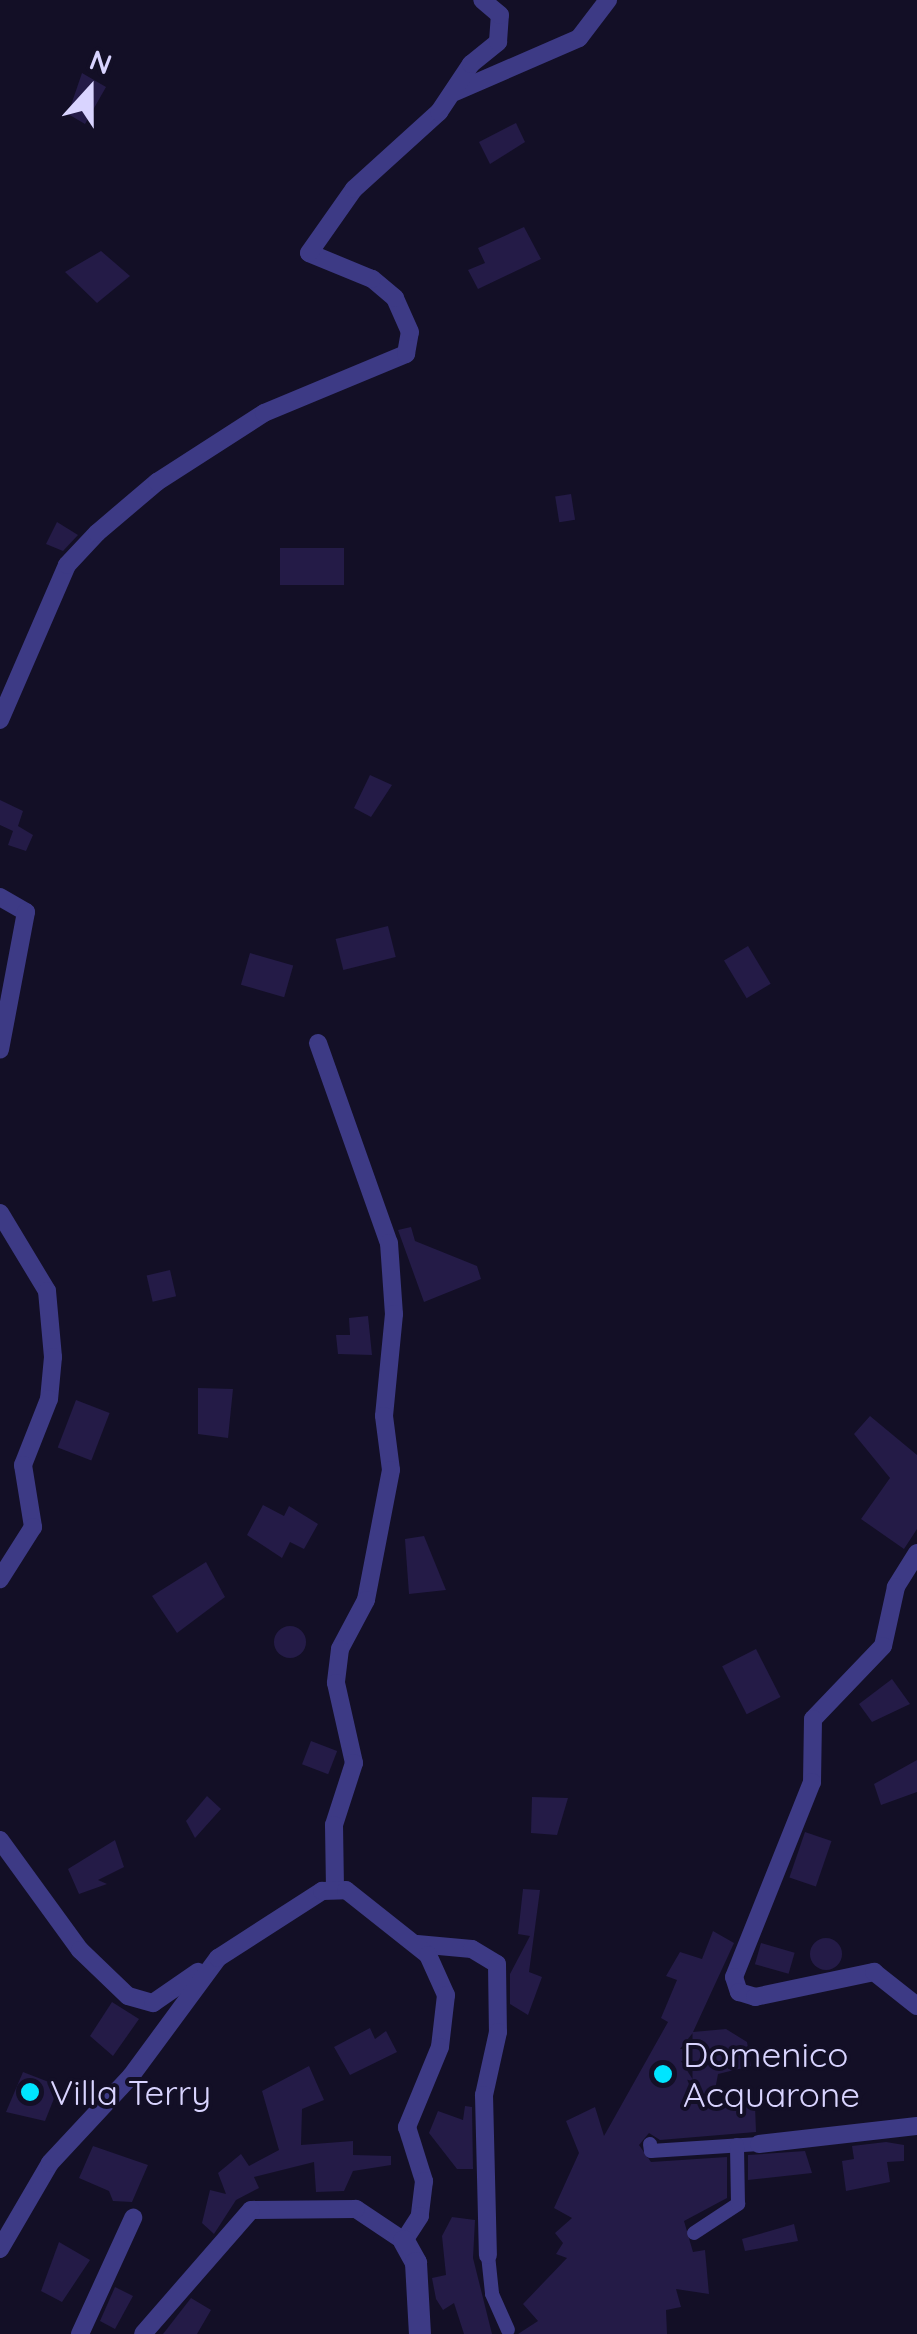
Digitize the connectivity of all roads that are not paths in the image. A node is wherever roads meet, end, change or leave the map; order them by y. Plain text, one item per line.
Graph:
1 (482, 0) edge
2 (608, 0) edge
3 (456, 92) junction
4 (0, 720) edge
5 (0, 897) edge
6 (318, 1043) dead end
7 (0, 1050) edge
8 (0, 1213) edge
9 (917, 1554) edge
10 (0, 1579) edge
11 (0, 1840) edge
12 (335, 1887) junction
13 (417, 1944) junction
14 (218, 1958) junction
15 (917, 2006) edge
16 (917, 2126) edge
17 (760, 2144) joint
18 (737, 2145) junction
19 (650, 2148) dead end
20 (133, 2218) dead end
21 (694, 2232) dead end
22 (404, 2241) junction
23 (0, 2249) edge
24 (488, 2255) joint
25 (508, 2330) dead end
26 (80, 2334) edge
27 (143, 2334) edge
28 (420, 2334) edge

1 - 3 street
2 - 3 street
3 - 4 street
5 - 7 street
6 - 12 street
8 - 10 street
9 - 15 street
11 - 14 street
12 - 13 street
12 - 14 street
13 - 22 street
13 - 24 street
14 - 23 street
16 - 17 street
17 - 18 street
18 - 19 street
18 - 21 street
20 - 26 street
22 - 27 street
22 - 28 street
24 - 25 street

